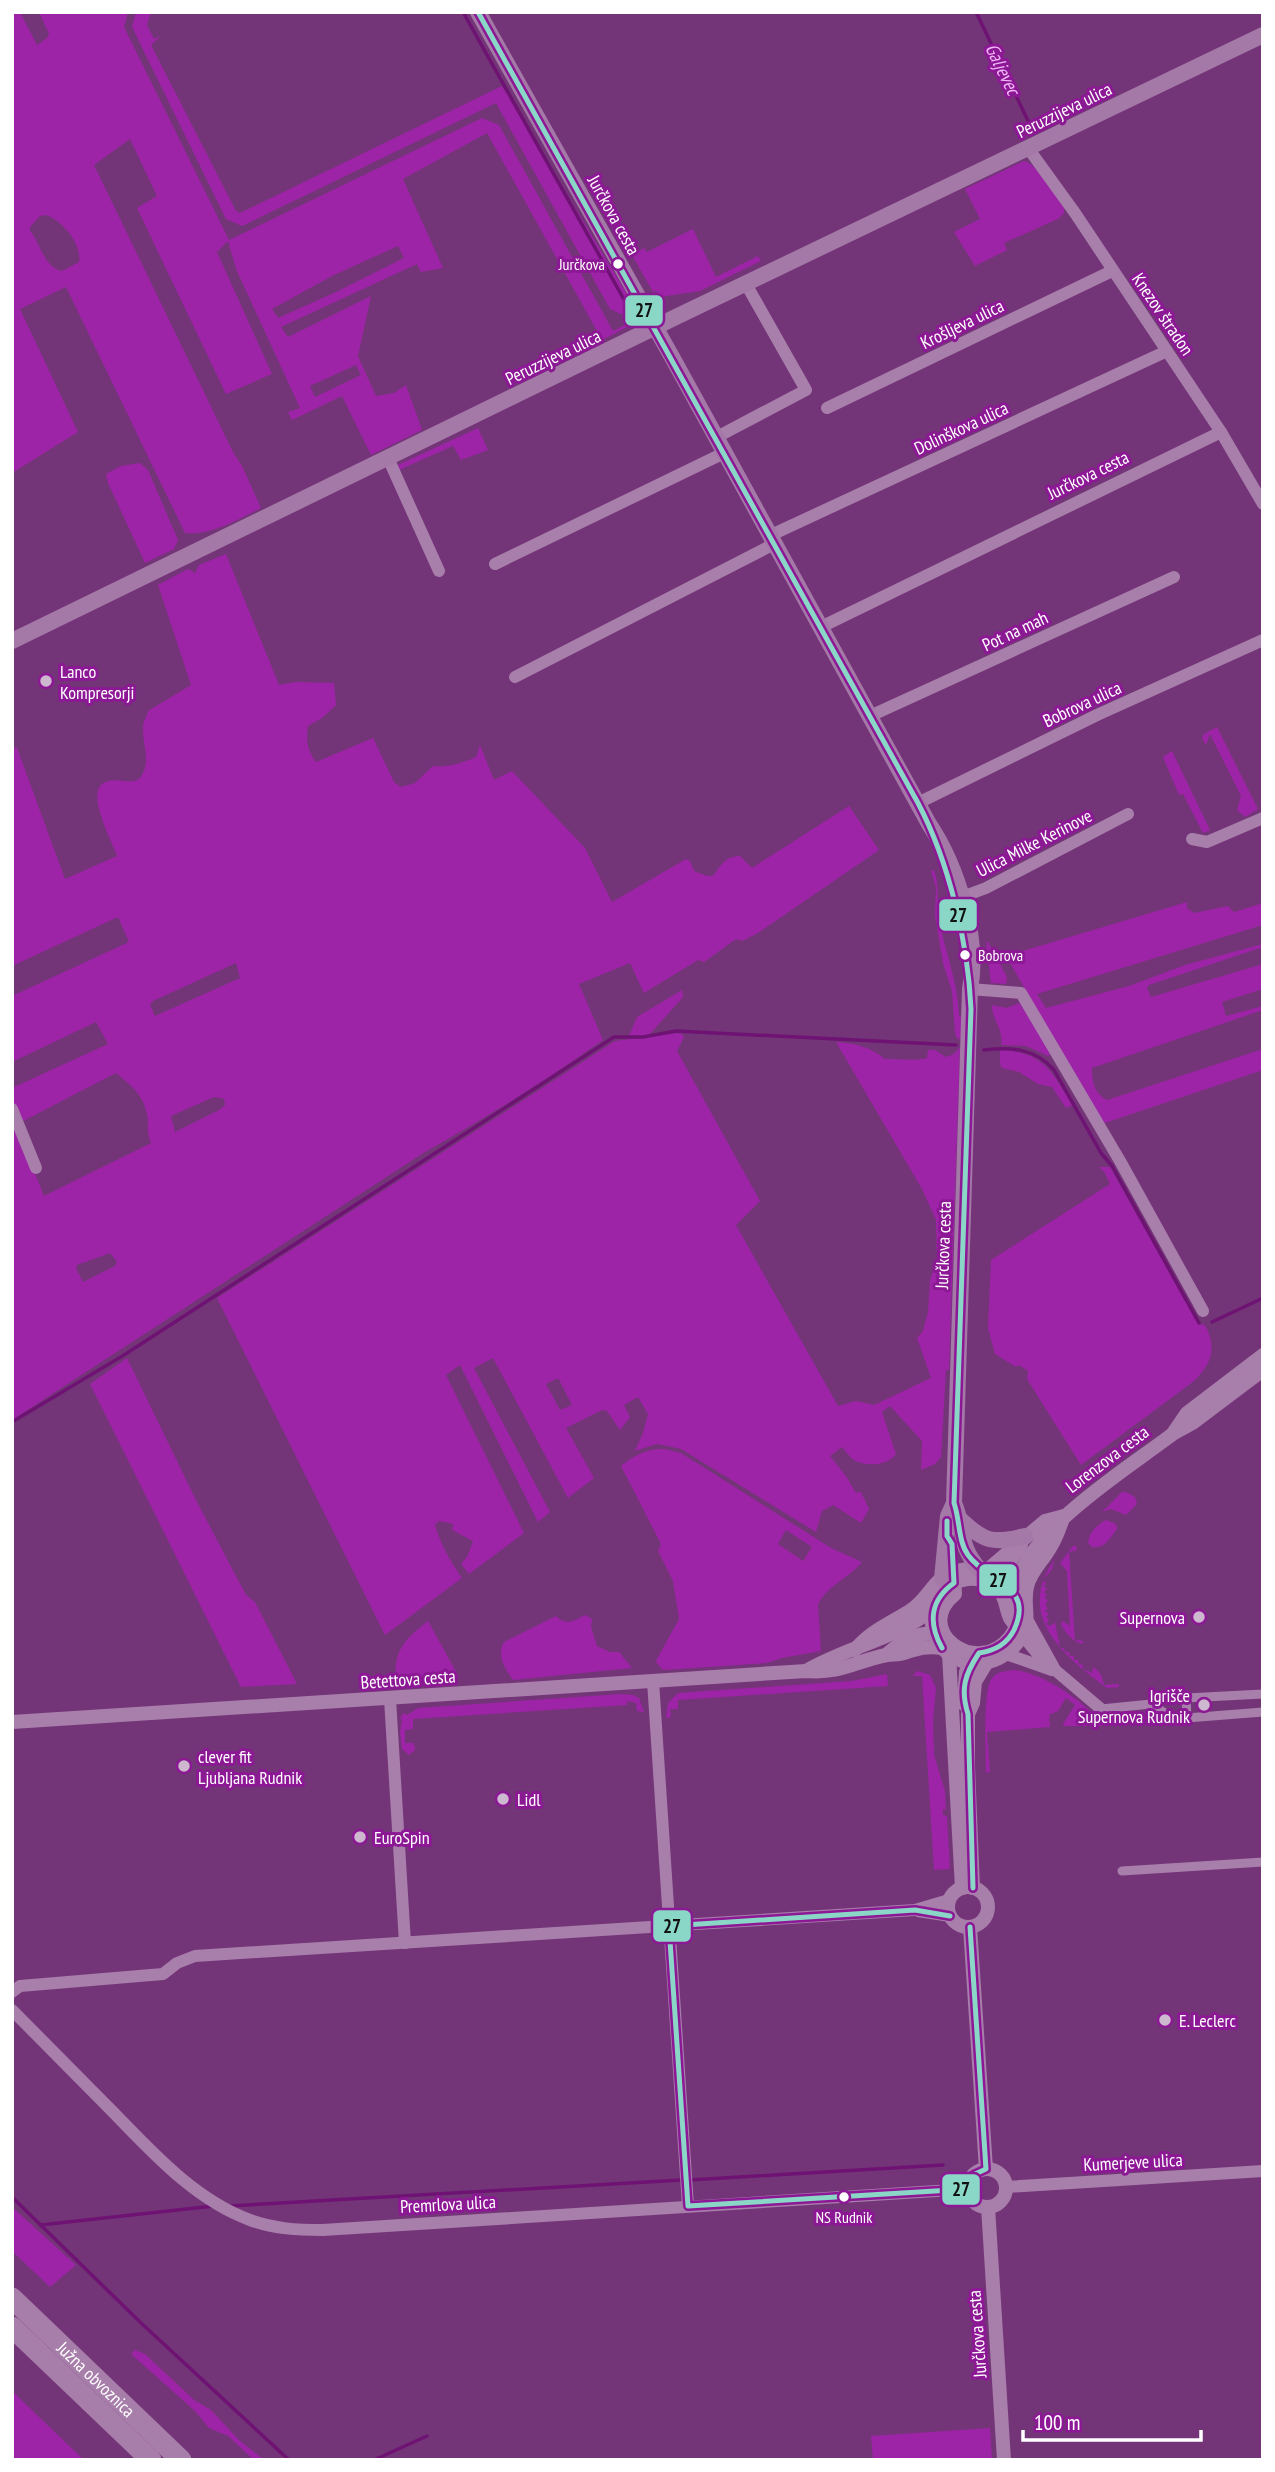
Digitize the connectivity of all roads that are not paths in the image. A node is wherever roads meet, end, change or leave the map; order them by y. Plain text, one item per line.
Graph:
1 (478, 12) edge
2 (1263, 35) edge
3 (1028, 148) junction
4 (1112, 271) junction
5 (746, 284) junction
6 (655, 328) junction
7 (1167, 351) junction
8 (827, 408) dead end
9 (1221, 432) junction
10 (715, 438) junction
11 (724, 453) junction
12 (388, 458) junction
13 (1263, 504) edge
14 (772, 540) junction
15 (495, 564) dead end
16 (439, 571) dead end
17 (1174, 577) dead end
18 (821, 626) junction
19 (1263, 640) edge
20 (12, 641) edge
21 (515, 677) dead end
22 (870, 716) junction
23 (918, 803) junction
24 (1128, 814) dead end
25 (1263, 818) edge
26 (1192, 839) dead end
27 (958, 899) junction
28 (970, 989) junction
29 (12, 1108) edge
30 (36, 1168) dead end
31 (1203, 1311) dead end
32 (1263, 1355) edge
33 (1263, 1370) edge
34 (1174, 1433) junction
35 (954, 1503) junction
36 (1064, 1516) junction
37 (960, 1519) junction
38 (1025, 1536) junction
39 (987, 1575) junction
40 (950, 1578) junction
41 (1013, 1593) junction
42 (932, 1610) junction
43 (1022, 1627) junction
44 (942, 1642) junction
45 (855, 1650) junction
46 (1006, 1654) junction
47 (979, 1659) junction
48 (806, 1671) junction
49 (1056, 1671) junction
50 (653, 1681) junction
51 (1263, 1694) edge
52 (390, 1699) junction
53 (1101, 1709) joint
54 (1263, 1712) edge
55 (1187, 1718) junction
56 (12, 1722) edge
57 (1263, 1862) edge
58 (1122, 1871) dead end
59 (967, 1888) junction
60 (949, 1900) junction
61 (915, 1910) junction
62 (950, 1916) junction
63 (670, 1926) junction
64 (970, 1927) junction
65 (405, 1943) junction
66 (12, 1992) edge
67 (12, 2010) edge
68 (986, 2169) junction
69 (1263, 2171) edge
70 (1006, 2187) junction
71 (968, 2189) junction
72 (688, 2206) junction
73 (988, 2207) junction
74 (12, 2298) edge
75 (12, 2327) edge
76 (150, 2460) edge
77 (181, 2460) edge
78 (1004, 2460) edge

1 - 6 main road, Jurčkova cesta
2 - 3 main road, Peruzzijeva ulica
3 - 4 street, Knezov štradon
3 - 5 main road, Peruzzijeva ulica
4 - 7 street, Knezov štradon
4 - 8 street, Krošljeva ulica
5 - 6 main road, Peruzzijeva ulica
5 - 10 street
6 - 10 main road, Jurčkova cesta
6 - 12 main road, Peruzzijeva ulica
7 - 9 street, Knezov štradon
7 - 14 street, Dolinškova ulica
9 - 13 street, Knezov štradon
9 - 18 street, Jurčkova cesta
10 - 11 main road, Jurčkova cesta
11 - 14 main road, Jurčkova cesta
11 - 15 street
12 - 16 street
12 - 20 main road, Peruzzijeva ulica
14 - 18 main road, Jurčkova cesta
14 - 21 street
17 - 22 street, Pot na mah
18 - 22 main road, Jurčkova cesta
19 - 23 street, Bobrova ulica
22 - 23 main road, Jurčkova cesta
23 - 27 main road, Jurčkova cesta
24 - 27 street, Ulica Milke Kerinove
25 - 26 street
27 - 28 main road, Jurčkova cesta
28 - 31 street
28 - 35 main road, Jurčkova cesta
29 - 30 street
32 - 34 street, Lorenzova cesta
33 - 34 street, Lorenzova cesta
34 - 36 street, Lorenzova cesta
35 - 37 main road, Jurčkova cesta
35 - 40 main road, Jurčkova cesta
36 - 38 street, Lorenzova cesta
36 - 41 street, Lorenzova cesta
36 - 43 street, Lorenzova cesta
37 - 38 main road
37 - 39 main road, Jurčkova cesta
38 - 39 street, Lorenzova cesta
39 - 40 street
39 - 41 street
39 - 43 street
40 - 42 street, Betettova cesta
40 - 44 street
40 - 45 street, Betettova cesta
41 - 43 street
42 - 44 street
42 - 45 street, Betettova cesta
43 - 46 street
43 - 47 street
43 - 49 street
44 - 47 street
44 - 48 street, Betettova cesta
44 - 59 street
45 - 48 street, Betettova cesta
46 - 47 street
46 - 49 street
47 - 59 street
48 - 50 street, Betettova cesta
49 - 53 street
50 - 52 street, Betettova cesta
50 - 63 street
51 - 55 street
52 - 56 street, Betettova cesta
52 - 65 street
53 - 55 street
54 - 55 street
57 - 58 street
59 - 60 street
59 - 64 street
60 - 61 street
60 - 62 street
61 - 62 street
61 - 63 street
62 - 64 street
63 - 65 street
63 - 72 street
64 - 68 street
65 - 66 street
67 - 72 street, Premrlova ulica
68 - 70 street
68 - 71 street
69 - 70 street, Kumerjeve ulica
70 - 73 street
71 - 72 street, Premrlova ulica
71 - 73 street
73 - 78 street, Jurčkova cesta
74 - 77 highway, Južna obvoznica
75 - 76 highway, Južna obvoznica

